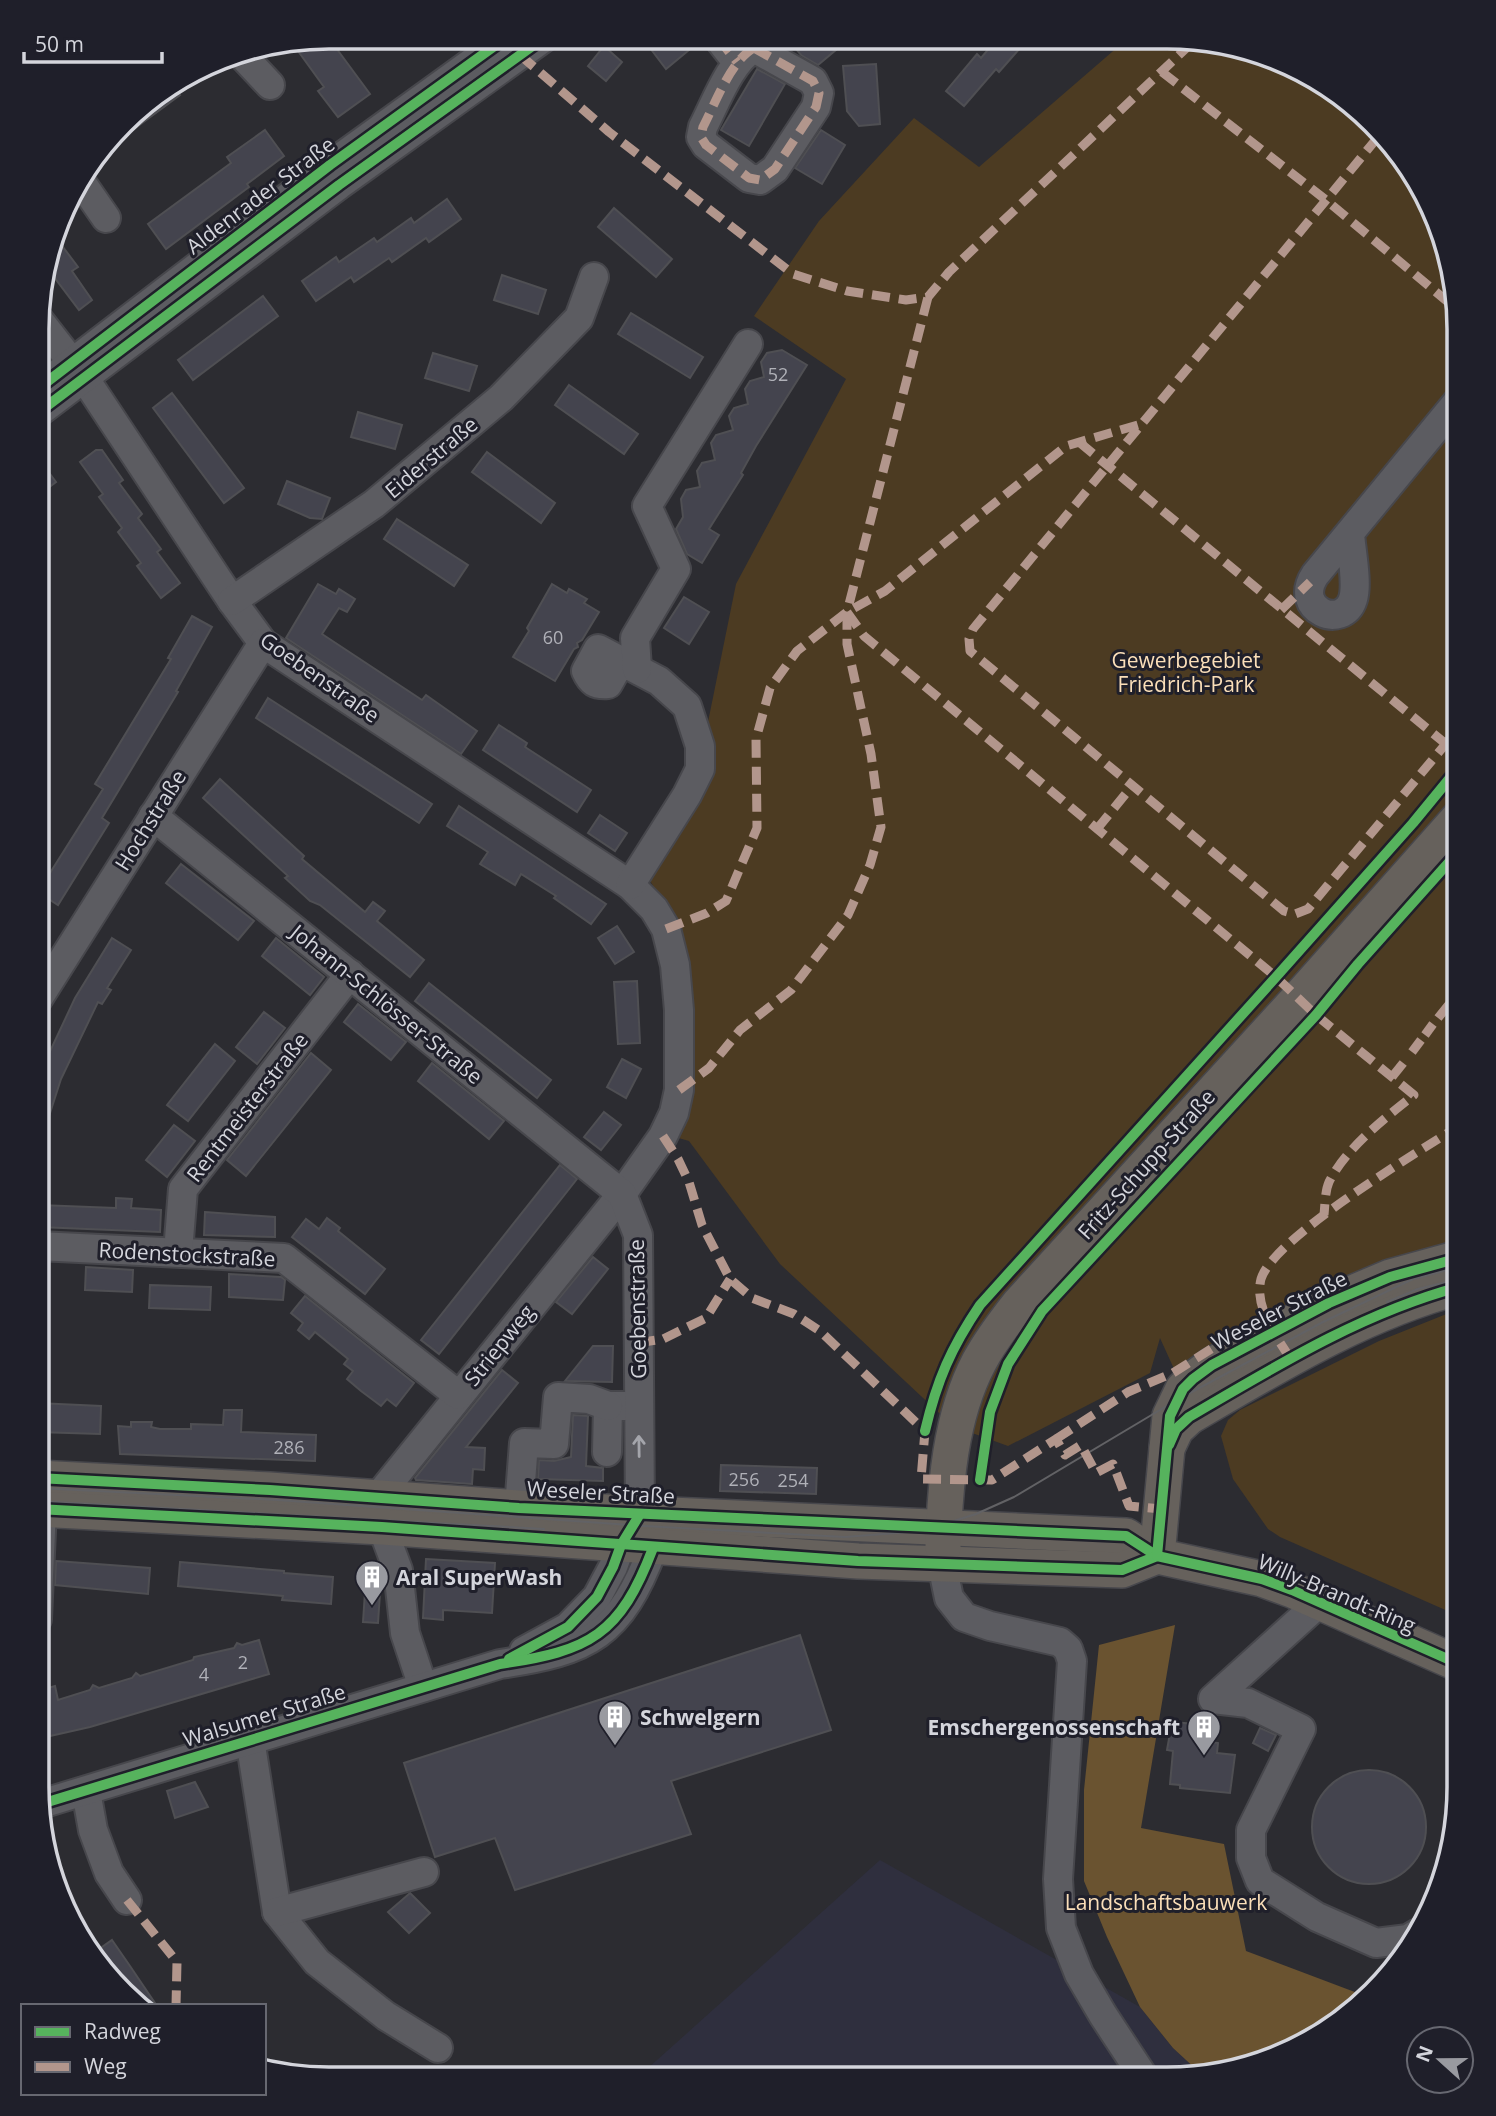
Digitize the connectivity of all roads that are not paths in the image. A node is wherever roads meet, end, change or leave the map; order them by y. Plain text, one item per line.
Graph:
1 (490, 49) edge
2 (528, 49) edge
3 (727, 49) edge
4 (752, 49) edge
5 (756, 49) edge
6 (248, 61) edge
7 (737, 62) junction
8 (270, 85) dead end
9 (86, 189) edge
10 (106, 218) dead end
11 (594, 277) dead end
12 (49, 333) edge
13 (748, 344) dead end
14 (78, 371) junction
15 (49, 384) edge
16 (49, 401) edge
17 (1447, 415) edge
18 (1350, 533) dead end
19 (232, 601) junction
20 (263, 643) junction
21 (153, 816) junction
22 (1447, 831) edge
23 (630, 886) junction
24 (350, 974) junction
25 (49, 981) edge
26 (622, 1194) junction
27 (49, 1246) edge
28 (178, 1252) junction
29 (1447, 1261) edge
30 (1447, 1290) edge
31 (458, 1395) junction
32 (608, 1406) junction
33 (638, 1406) junction
34 (1167, 1448) junction
35 (607, 1452) dead end
36 (49, 1499) edge
37 (519, 1508) junction
38 (380, 1512) junction
39 (640, 1514) junction
40 (944, 1526) junction
41 (637, 1546) junction
42 (1157, 1556) junction
43 (942, 1564) junction
44 (1320, 1603) junction
45 (1447, 1659) edge
46 (423, 1687) junction
47 (250, 1740) junction
48 (86, 1791) junction
49 (50, 1801) edge
50 (424, 1872) dead end
51 (127, 1900) dead end
52 (277, 1912) junction
53 (1402, 1940) edge
54 (438, 2048) dead end
55 (1137, 2067) edge

1 - 14 street, Aldenrader Straße
2 - 14 street, Aldenrader Straße
3 - 7 street
4 - 7 street
5 - 7 street
6 - 8 street
9 - 10 street
11 - 19 street, Eiderstraße
12 - 14 street, Goebenstraße
13 - 23 street
14 - 15 street, Aldenrader Straße
14 - 16 street, Aldenrader Straße
14 - 19 street, Goebenstraße
17 - 18 street
19 - 20 street, Goebenstraße
20 - 21 street, Hochstraße
20 - 23 street, Goebenstraße
21 - 24 street, Johann-Schlösser-Straße
21 - 25 street, Hochstraße
22 - 40 main road, Fritz-Schupp-Straße
23 - 26 street, Goebenstraße
24 - 26 street, Johann-Schlösser-Straße
24 - 28 street, Rentmeisterstraße
26 - 31 street, Striepweg
26 - 33 street, Goebenstraße
27 - 28 street, Rodenstockstraße
28 - 31 street, Rodenstockstraße
29 - 34 main road, Weseler Straße
30 - 34 main road, Weseler Straße
31 - 38 street, Striepweg
32 - 33 street
32 - 35 street
32 - 37 street
39 -> 33 street, Goebenstraße
34 - 42 main road, Weseler Straße
36 - 38 main road, Weseler Straße
37 - 38 main road, Weseler Straße
37 - 39 main road, Weseler Straße
38 - 41 main road, Weseler Straße
38 - 46 street
39 - 40 main road, Weseler Straße
39 - 41 street, Walsumer Straße
40 - 42 main road, Weseler Straße
40 - 43 main road, Fritz-Schupp-Straße
41 - 43 main road, Weseler Straße
41 - 46 street, Walsumer Straße
42 - 43 main road, Weseler Straße
42 - 44 main road, Willy-Brandt-Ring
43 - 55 street
44 - 45 main road, Willy-Brandt-Ring
44 - 53 street
46 - 47 street, Walsumer Straße
47 - 48 street, Walsumer Straße
47 - 52 street
48 - 49 street, Walsumer Straße
48 - 51 street
50 - 52 street
52 - 54 street

